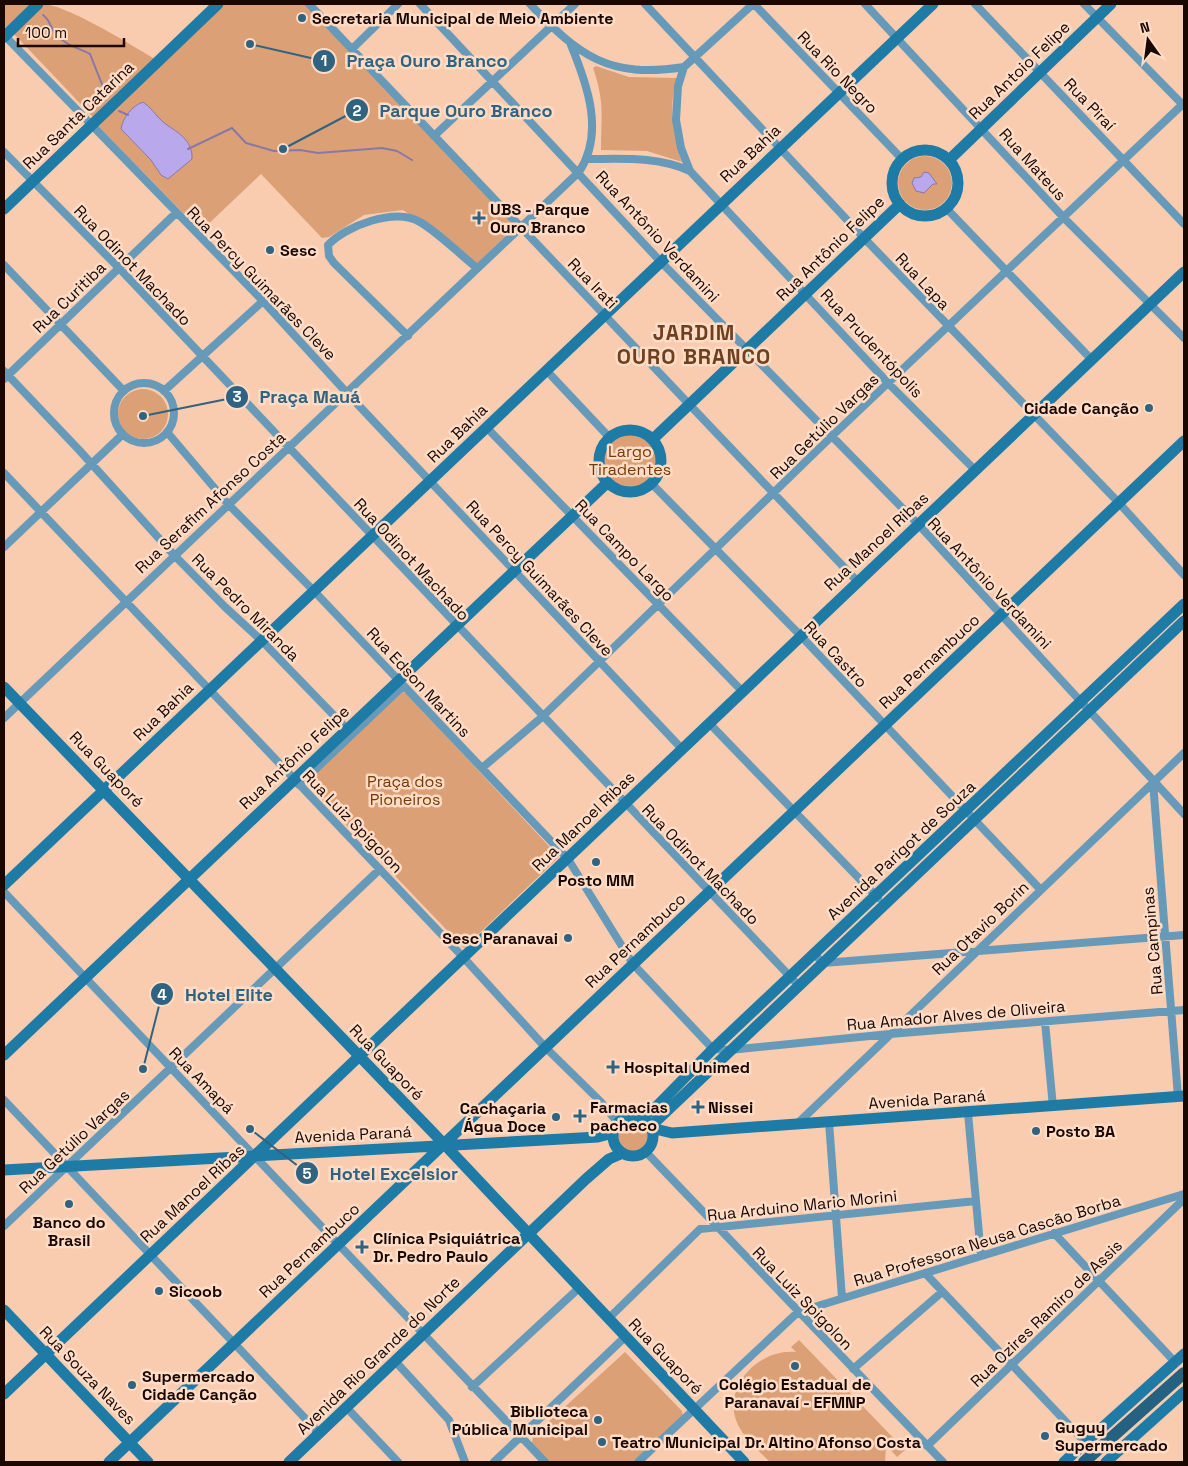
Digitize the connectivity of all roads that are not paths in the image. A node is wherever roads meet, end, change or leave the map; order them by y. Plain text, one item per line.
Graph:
1 (38, 4) edge
2 (218, 4) edge
3 (309, 4) edge
4 (398, 4) edge
5 (420, 4) edge
6 (530, 4) edge
7 (575, 4) edge
8 (646, 4) edge
9 (753, 4) edge
10 (865, 4) edge
11 (933, 4) edge
12 (975, 4) edge
13 (1084, 4) edge
14 (1111, 4) edge
15 (1097, 17) junction
16 (551, 26) junction
17 (4, 37) edge
18 (897, 38) junction
19 (571, 45) junction
20 (352, 49) junction
21 (696, 56) junction
22 (684, 67) junction
23 (1040, 72) junction
24 (494, 81) junction
25 (838, 93) junction
26 (1184, 105) edge
27 (90, 124) junction
28 (983, 129) junction
29 (434, 136) junction
30 (780, 148) junction
31 (4, 152) edge
32 (587, 159) junction
33 (902, 159) junction
34 (949, 160) junction
35 (1124, 160) junction
36 (579, 172) junction
37 (690, 172) junction
38 (33, 180) junction
39 (720, 204) junction
40 (900, 204) junction
41 (946, 208) junction
42 (4, 209) edge
43 (176, 213) junction
44 (1064, 218) junction
45 (1184, 224) edge
46 (520, 228) junction
47 (864, 238) junction
48 (660, 260) junction
49 (4, 265) edge
50 (119, 268) junction
51 (477, 268) junction
52 (1008, 272) junction
53 (1184, 272) edge
54 (806, 294) junction
55 (263, 301) junction
56 (1151, 303) junction
57 (603, 314) junction
58 (61, 324) junction
59 (949, 328) junction
60 (408, 336) junction
61 (1184, 338) edge
62 (748, 350) junction
63 (203, 357) junction
64 (1092, 360) junction
65 (546, 370) junction
66 (5, 375) edge
67 (889, 384) junction
68 (124, 391) junction
69 (164, 391) junction
70 (347, 393) junction
71 (690, 405) junction
72 (1034, 415) junction
73 (487, 428) junction
74 (167, 432) junction
75 (123, 434) junction
76 (832, 436) junction
77 (609, 437) junction
78 (653, 439) junction
79 (1184, 441) edge
80 (287, 448) junction
81 (92, 464) junction
82 (975, 470) junction
83 (4, 474) edge
84 (430, 481) junction
85 (607, 483) junction
86 (652, 484) junction
87 (775, 492) junction
88 (1119, 503) junction
89 (228, 504) junction
90 (40, 512) junction
91 (573, 515) junction
92 (918, 524) junction
93 (373, 536) junction
94 (4, 547) edge
95 (716, 550) junction
96 (174, 555) junction
97 (514, 570) junction
98 (1184, 575) edge
99 (858, 581) junction
100 (314, 590) junction
101 (125, 601) junction
102 (1184, 604) edge
103 (659, 605) junction
104 (1000, 616) junction
105 (1184, 621) edge
106 (456, 626) junction
107 (800, 635) junction
108 (262, 640) junction
109 (600, 661) junction
110 (401, 683) junction
111 (4, 686) edge
112 (209, 690) junction
113 (742, 691) junction
114 (1081, 702) junction
115 (19, 704) junction
116 (1089, 711) junction
117 (542, 717) junction
118 (4, 718) edge
119 (709, 722) junction
120 (885, 726) junction
121 (347, 729) junction
122 (682, 749) junction
123 (1184, 753) edge
124 (482, 768) junction
125 (297, 782) junction
126 (1153, 782) junction
127 (105, 790) junction
128 (624, 804) junction
129 (794, 811) junction
130 (966, 811) junction
131 (1184, 814) edge
132 (974, 820) junction
133 (568, 858) junction
134 (380, 869) junction
135 (190, 878) junction
136 (4, 885) edge
137 (1040, 889) junction
138 (4, 892) edge
139 (708, 892) junction
140 (876, 896) junction
141 (885, 905) junction
142 (1184, 935) edge
143 (1164, 936) junction
144 (977, 949) junction
145 (814, 954) junction
146 (463, 957) junction
147 (823, 963) junction
148 (633, 964) junction
149 (275, 968) junction
150 (86, 977) junction
151 (790, 977) junction
152 (799, 986) junction
153 (1184, 1010) edge
154 (1172, 1011) junction
155 (1045, 1022) junction
156 (890, 1034) junction
157 (545, 1047) junction
158 (714, 1049) junction
159 (730, 1050) junction
160 (4, 1055) edge
161 (359, 1056) junction
162 (171, 1068) junction
163 (1181, 1097) edge
164 (4, 1100) edge
165 (1053, 1107) junction
166 (968, 1113) junction
167 (640, 1118) junction
168 (829, 1122) junction
169 (797, 1124) junction
170 (616, 1128) junction
171 (650, 1128) junction
172 (672, 1133) junction
173 (445, 1145) junction
174 (648, 1148) junction
175 (624, 1153) junction
176 (255, 1156) junction
177 (67, 1167) junction
178 (4, 1170) edge
179 (1184, 1194) edge
180 (1184, 1199) edge
181 (976, 1201) junction
182 (835, 1214) junction
183 (4, 1226) edge
184 (715, 1226) junction
185 (1054, 1233) junction
186 (528, 1235) junction
187 (339, 1245) junction
188 (150, 1255) junction
189 (980, 1256) junction
190 (924, 1273) junction
191 (1099, 1281) junction
192 (579, 1288) junction
193 (942, 1292) junction
194 (842, 1298) junction
195 (4, 1310) edge
196 (798, 1312) junction
197 (608, 1319) junction
198 (424, 1334) junction
199 (625, 1337) junction
200 (235, 1343) junction
201 (46, 1354) junction
202 (1184, 1354) edge
203 (395, 1361) junction
204 (1175, 1362) junction
205 (1012, 1365) junction
206 (853, 1369) junction
207 (1184, 1373) edge
208 (472, 1386) junction
209 (1184, 1392) edge
210 (4, 1394) edge
211 (346, 1407) junction
212 (694, 1409) junction
213 (319, 1433) junction
214 (521, 1438) junction
215 (129, 1442) junction
216 (1086, 1442) junction
217 (927, 1446) junction
218 (109, 1462) edge
219 (148, 1462) edge
220 (289, 1462) edge
221 (398, 1462) edge
222 (465, 1462) edge
223 (494, 1462) edge
224 (545, 1462) edge
225 (638, 1462) edge
226 (744, 1462) edge
227 (943, 1462) edge
228 (1064, 1462) edge
229 (1084, 1462) edge
230 (1106, 1462) edge

1 - 17 street
2 - 27 street, Rua Santa Catarina
3 - 20 street, Rua Irati
4 - 20 street
5 - 24 street, Rua Antônio Verdamini
6 - 16 street
7 - 16 street
8 - 21 street, Rua Lapa
9 - 21 street
9 - 25 street, Rua Rio Negro
10 - 18 street, Rua Mateus
11 - 18 street, Rua Bahia
12 - 23 street, Rua Piraí
13 - 15 street
14 - 15 street, Rua Antoio Felipe
15 - 23 street, Rua Antoio Felipe
15 - 26 street
16 - 19 street
16 - 24 street
17 - 27 street, Rua Percy Guimarães Cleve
18 - 25 street, Rua Bahia
18 - 28 street, Rua Mateus
19 - 22 street
19 - 32 street, Rua Serafim Afonso Costa
20 - 29 street, Rua Irati
21 - 22 street
21 - 30 street, Rua Lapa
22 - 37 street, Rua Prudentópolis
23 - 28 street, Rua Antoio Felipe
23 - 35 street, Rua Piraí
24 - 29 street
24 - 36 street, Rua Antônio Verdamini
25 - 30 street, Rua Bahia
25 - 33 street, Rua Rio Negro
26 - 35 street, Rua Getúlio Vargas
27 - 38 street, Rua Santa Catarina
27 - 43 street, Rua Percy Guimarães Cleve
28 - 34 street, Rua Antoio Felipe
28 - 44 street, Rua Mateus
29 - 46 street, Rua Irati
30 - 39 street, Rua Bahia
30 - 47 street, Rua Lapa
31 - 38 street, Rua Odinot Machado
32 - 36 street, Rua Serafim Afonso Costa
32 - 37 street
33 - 34 street
33 - 40 street
34 - 41 street
35 - 44 street, Rua Getúlio Vargas
35 - 45 street, Rua Piraí
36 - 46 street, Rua Serafim Afonso Costa
36 - 48 street, Rua Antônio Verdamini
37 - 39 street, Rua Prudentópolis
38 - 42 street, Rua Santa Catarina
38 - 50 street, Rua Odinot Machado
39 - 48 street, Rua Bahia
39 - 54 street, Rua Prudentópolis
40 - 41 street
40 - 47 street, Rua Antônio Felipe
41 - 52 street
43 - 50 street, Rua Curitiba
43 - 55 street, Rua Percy Guimarães Cleve
44 - 52 street, Rua Getúlio Vargas
44 - 56 street, Rua Mateus
46 - 51 street, Rua Serafim Afonso Costa
46 - 57 street, Rua Irati
47 - 54 street, Rua Antônio Felipe
47 - 59 street, Rua Lapa
48 - 57 street, Rua Bahia
48 - 62 street, Rua Antônio Verdamini
49 - 58 street
50 - 58 street, Rua Curitiba
50 - 63 street, Rua Odinot Machado
51 - 60 street, Rua Serafim Afonso Costa
51 - 60 street
52 - 59 street, Rua Getúlio Vargas
52 - 64 street
53 - 56 street, Rua Manoel Ribas
54 - 62 street, Rua Antônio Felipe
54 - 67 street, Rua Prudentópolis
55 - 63 street
55 - 70 street, Rua Percy Guimarães Cleve
56 - 61 street, Rua Mateus
56 - 64 street, Rua Manoel Ribas
57 - 65 street, Rua Bahia
57 - 71 street, Rua Irati
58 - 66 street, Rua Curitiba
58 - 68 street
59 - 67 street, Rua Getúlio Vargas
59 - 72 street, Rua Lapa
60 - 70 street, Rua Serafim Afonso Costa
62 - 71 street, Rua Antônio Felipe
62 - 76 street, Rua Antônio Verdamini
63 - 69 street
63 - 80 street, Rua Odinot Machado
64 - 72 street, Rua Manoel Ribas
65 - 73 street, Rua Bahia
65 - 77 street
66 - 81 street, Rua Pedro Miranda
67 - 76 street, Rua Getúlio Vargas
67 - 82 street, Rua Prudentópolis
68 - 69 street
68 - 75 street
69 - 74 street
70 - 80 street, Rua Serafim Afonso Costa
70 - 84 street, Rua Percy Guimarães Cleve
71 - 78 street, Rua Antônio Felipe
71 - 87 street, Rua Irati
72 - 82 street, Rua Manoel Ribas
72 - 88 street, Rua Lapa
73 - 84 street, Rua Bahia
73 - 91 street, Rua Campo Largo
74 - 75 street
74 - 89 street, Rua Edson Martins
75 - 81 street
76 - 87 street, Rua Getúlio Vargas
76 - 92 street, Rua Antônio Verdamini
77 - 78 street
77 - 85 street
78 - 86 street
79 - 88 street, Rua Pernambuco
80 - 89 street, Rua Serafim Afonso Costa
80 - 93 street, Rua Odinot Machado
81 - 90 street
81 - 96 street, Rua Pedro Miranda
82 - 92 street, Rua Manoel Ribas
83 - 90 street, Rua Luiz Spigolon
84 - 93 street, Rua Bahia
84 - 97 street, Rua Percy Guimarães Cleve
85 - 86 street
85 - 91 street, Rua Antônio Felipe
86 - 95 street, Rua Castro
87 - 95 street, Rua Getúlio Vargas
87 - 99 street, Rua Irati
88 - 98 street, Rua Lapa
88 - 104 street, Rua Pernambuco
89 - 96 street, Rua Serafim Afonso Costa
89 - 100 street, Rua Edson Martins
90 - 94 street
90 - 101 street, Rua Luiz Spigolon
91 - 97 street, Rua Antônio Felipe
91 - 103 street, Rua Campo Largo
92 - 99 street, Rua Manoel Ribas
92 - 104 street, Rua Antônio Verdamini
93 - 100 street, Rua Bahia
93 - 106 street, Rua Odinot Machado
95 - 103 street, Rua Getúlio Vargas
95 - 107 street, Rua Castro
96 - 101 street, Rua Serafim Afonso Costa
96 - 108 street, Rua Pedro Miranda
97 - 106 street, Rua Antônio Felipe
97 - 109 street, Rua Percy Guimarães Cleve
99 - 107 street, Rua Manoel Ribas
100 - 108 street, Rua Bahia
100 - 110 street, Rua Edson Martins
101 - 112 street, Rua Luiz Spigolon
101 - 115 street, Rua Serafim Afonso Costa
102 - 114 street, Avenida Parigot de Souza
103 - 109 street, Rua Getúlio Vargas
103 - 113 street, Rua Campo Largo
104 - 114 street, Rua Antônio Verdamini
104 - 120 street, Rua Pernambuco
105 - 116 street, Avenida Parigot de Souza
106 - 110 street, Rua Antônio Felipe
106 - 117 street, Rua Odinot Machado
107 - 113 street, Rua Manoel Ribas
107 - 120 street, Rua Castro
108 - 112 street, Rua Bahia
108 - 121 street, Rua Pedro Miranda
109 - 117 street, Rua Getúlio Vargas
109 - 122 street, Rua Percy Guimarães Cleve
110 - 121 street, Rua Antônio Felipe
110 - 124 street, Rua Edson Martins
110 - 125 street, Rua Antônio Felipe
111 - 115 street, Rua Guaporé
112 - 125 street, Rua Luiz Spigolon
112 - 127 street, Rua Bahia
113 - 119 street, Rua Manoel Ribas
114 - 116 street, Rua Antônio Verdamini
114 - 130 street, Avenida Parigot de Souza
115 - 118 street, Rua Serafim Afonso Costa
115 - 127 street, Rua Guaporé
116 - 126 street, Rua Antônio Verdamini
116 - 132 street, Avenida Parigot de Souza
117 - 124 street, Rua Getúlio Vargas
117 - 128 street, Rua Odinot Machado
119 - 122 street, Rua Manoel Ribas
119 - 129 street
120 - 129 street, Rua Pernambuco
120 - 130 street, Rua Castro
121 - 125 street, Rua Antônio Felipe
122 - 128 street, Rua Manoel Ribas
123 - 126 street, Rua Otavio Borin
124 - 133 street, Rua Edson Martins
125 - 134 street, Rua Luiz Spigolon
125 - 135 street, Rua Antônio Felipe
126 - 131 street, Rua Antônio Verdamini
126 - 137 street, Rua Otavio Borin
126 - 143 street, Rua Campinas
127 - 135 street, Rua Guaporé
127 - 136 street, Rua Bahia
128 - 133 street, Rua Manoel Ribas
128 - 139 street, Rua Odinot Machado
129 - 139 street, Rua Pernambuco
129 - 140 street
130 - 132 street, Rua Castro
130 - 140 street, Avenida Parigot de Souza
132 - 137 street, Rua Castro
132 - 141 street, Avenida Parigot de Souza
133 - 146 street, Rua Manoel Ribas
133 - 148 street, Rua Edson Martins
134 - 146 street, Rua Luiz Spigolon
134 - 149 street, Rua Getúlio Vargas
135 - 149 street, Rua Guaporé
135 - 150 street, Rua Antônio Felipe
137 - 144 street, Rua Otavio Borin
138 - 150 street, Rua Amapá
139 - 148 street, Rua Pernambuco
139 - 151 street, Rua Odinot Machado
140 - 141 street
140 - 145 street, Avenida Parigot de Souza
141 - 147 street, Avenida Parigot de Souza
142 - 143 street
143 - 144 street
143 - 154 street, Rua Campinas
144 - 147 street
144 - 156 street, Rua Otavio Borin
145 - 147 street
145 - 151 street, Avenida Parigot de Souza
146 - 157 street, Rua Luiz Spigolon
146 - 161 street, Rua Manoel Ribas
147 - 152 street, Avenida Parigot de Souza
148 - 157 street, Rua Pernambuco
148 - 158 street, Rua Edson Martins
149 - 161 street, Rua Guaporé
149 - 162 street, Rua Getúlio Vargas
150 - 160 street, Rua Antônio Felipe
150 - 162 street, Rua Amapá
151 - 152 street, Rua Odinot Machado
151 - 158 street, Avenida Parigot de Souza
152 - 159 street, Avenida Parigot de Souza
153 - 154 street, Rua Amador Alves de Oliveira
154 - 155 street, Rua Amador Alves de Oliveira
154 - 163 street, Rua Campinas
155 - 156 street, Rua Amador Alves de Oliveira
155 - 165 street
156 - 159 street, Rua Amador Alves de Oliveira
156 - 169 street, Rua Otavio Borin
157 - 170 street, Rua Luiz Spigolon
157 - 173 street, Rua Pernambuco
158 - 159 street, Rua Amador Alves de Oliveira
158 - 167 street, Avenida Parigot de Souza
159 - 171 street, Avenida Parigot de Souza
161 - 173 street, Rua Guaporé
161 - 176 street, Rua Manoel Ribas
162 - 176 street, Rua Amapá
162 - 177 street, Rua Getúlio Vargas
163 - 165 street, Avenida Paraná
164 - 177 street
165 - 166 street, Avenida Paraná
166 - 168 street, Avenida Paraná
166 - 181 street
167 - 170 street
167 - 171 street
168 - 169 street, Avenida Paraná
168 - 182 street
169 - 172 street, Avenida Paraná
170 - 173 street, Avenida Paraná
170 - 175 street
171 - 172 street, Avenida Paraná
171 - 174 street
172 - 174 street, Avenida Paraná
173 - 176 street, Avenida Paraná
173 - 186 street, Rua Guaporé
173 - 187 street, Rua Pernambuco
174 - 175 street
174 - 184 street, Rua Luiz Spigolon
175 - 186 street, Avenida Rio Grande do Norte
176 - 177 street, Avenida Paraná
176 - 187 street, Rua Amapá
176 - 188 street, Rua Manoel Ribas
177 - 178 street, Avenida Paraná
177 - 183 street, Rua Getúlio Vargas
177 - 188 street
179 - 185 street, Rua Professora Neusa Cascão Borba
180 - 191 street, Rua Ozires Ramiro de Assis
181 - 182 street, Rua Arduino Mario Morini
181 - 189 street
182 - 184 street, Rua Arduino Mario Morini
182 - 194 street
184 - 196 street, Rua Luiz Spigolon
184 - 197 street, Rua Arduino Mario Morini
185 - 189 street, Rua Professora Neusa Cascão Borba
185 - 191 street
186 - 192 street, Rua Guaporé
186 - 198 street, Avenida Rio Grande do Norte
187 - 198 street, Rua Amapá
187 - 200 street, Rua Pernambuco
188 - 200 street
188 - 201 street, Rua Manoel Ribas
189 - 190 street, Rua Professora Neusa Cascão Borba
190 - 193 street
190 - 194 street, Rua Professora Neusa Cascão Borba
191 - 204 street
191 - 205 street, Rua Ozires Ramiro de Assis
192 - 197 street, Rua Guaporé
192 - 208 street
193 - 205 street
193 - 206 street
194 - 196 street, Rua Professora Neusa Cascão Borba
195 - 201 street, Rua Souza Naves
196 - 206 street, Rua Luiz Spigolon
196 - 212 street
197 - 199 street, Rua Guaporé
198 - 203 street, Avenida Rio Grande do Norte
198 - 208 street, Rua Amapá
199 - 212 street, Rua Guaporé
199 - 214 street
200 - 213 street
200 - 215 street, Rua Pernambuco
201 - 210 street, Rua Manoel Ribas
201 - 215 street, Rua Souza Naves
202 - 204 street
203 - 211 street, Avenida Rio Grande do Norte
203 - 222 street
204 - 216 street
205 - 216 street
205 - 217 street, Rua Ozires Ramiro de Assis
206 - 217 street, Rua Luiz Spigolon
207 - 229 main road
208 - 214 street, Rua Amapá
209 - 230 street
211 - 213 street, Avenida Rio Grande do Norte
211 - 221 street
212 - 225 street
212 - 226 street, Rua Guaporé
213 - 220 street, Avenida Rio Grande do Norte
214 - 223 street
214 - 224 street, Rua Amapá
215 - 218 street, Rua Pernambuco
215 - 219 street, Rua Souza Naves
216 - 228 street
217 - 227 street, Rua Luiz Spigolon

